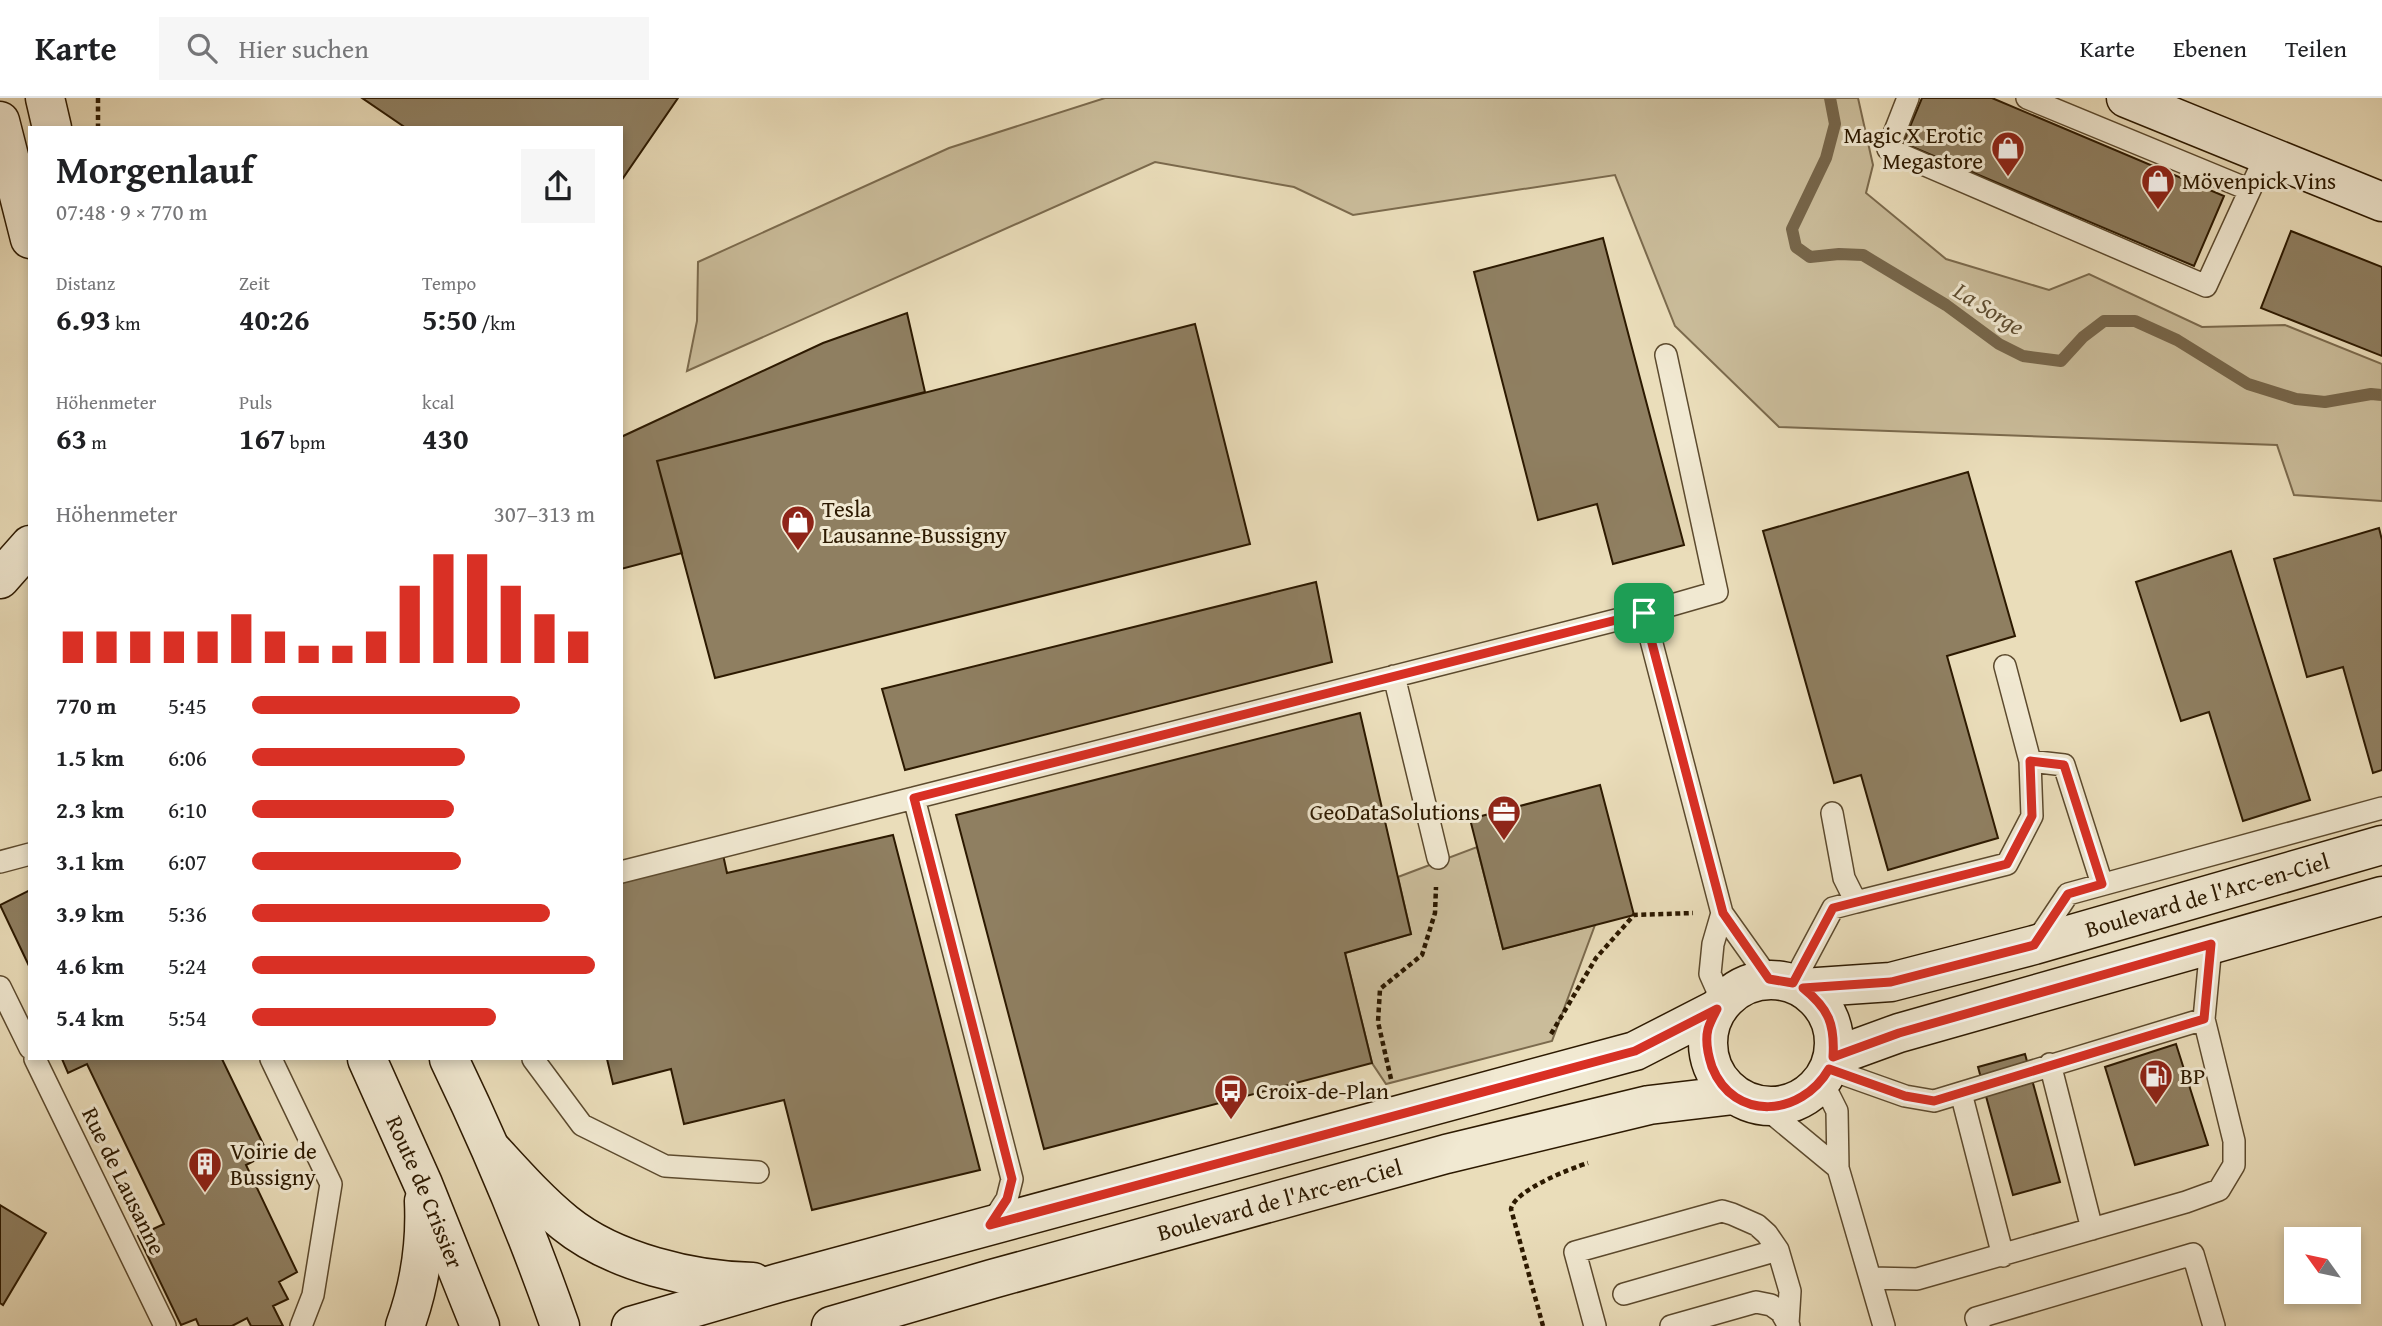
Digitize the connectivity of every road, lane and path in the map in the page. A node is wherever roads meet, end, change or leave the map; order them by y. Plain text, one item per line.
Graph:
1 (45, 98) edge
2 (98, 98) edge
3 (1908, 98) edge
4 (2027, 98) edge
5 (2126, 98) edge
6 (0, 121) edge
7 (52, 126) edge
8 (99, 126) edge
9 (2266, 155) junction
10 (2250, 190) junction
11 (2382, 202) edge
12 (28, 231) edge
13 (1666, 355) dead end
14 (28, 547) edge
15 (0, 579) edge
16 (28, 591) edge
17 (0, 597) edge
18 (1644, 613) junction
19 (2005, 666) dead end
20 (1394, 676) junction
21 (2030, 761) junction
22 (914, 798) junction
23 (2382, 808) edge
24 (1832, 813) dead end
25 (2382, 845) edge
26 (28, 855) edge
27 (1438, 858) joint
28 (0, 862) edge
29 (623, 871) edge
30 (2102, 884) junction
31 (2382, 896) edge
32 (1856, 902) junction
33 (1723, 913) junction
34 (2211, 944) junction
35 (2034, 945) junction
36 (1788, 983) junction
37 (0, 987) edge
38 (1719, 1005) junction
39 (2204, 1019) junction
40 (1546, 1041) dead end
41 (28, 1044) edge
42 (35, 1060) edge
43 (271, 1060) edge
44 (367, 1060) edge
45 (449, 1060) edge
46 (534, 1060) edge
47 (2050, 1064) junction
48 (1828, 1069) junction
49 (1391, 1081) dead end
50 (1961, 1093) junction
51 (1748, 1100) junction
52 (493, 1151) junction
53 (1600, 1158) dead end
54 (1838, 1168) junction
55 (758, 1172) dead end
56 (424, 1184) junction
57 (990, 1225) junction
58 (2092, 1229) junction
59 (1778, 1250) junction
60 (2003, 1256) junction
61 (1871, 1278) junction
62 (778, 1283) junction
63 (1624, 1294) dead end
64 (1788, 1325) edge
65 (165, 1326) edge
66 (301, 1326) edge
67 (405, 1326) edge
68 (480, 1326) edge
69 (560, 1326) edge
70 (631, 1326) edge
71 (831, 1326) edge
72 (1543, 1326) edge
73 (1595, 1326) edge
74 (1671, 1326) edge
75 (1884, 1326) edge
76 (1979, 1326) edge
77 (2214, 1326) edge

1 - 7 main road
2 - 8 path
3 - 10 lane
4 - 10 lane
5 - 9 main road
6 - 12 main road
9 - 10 lane
9 - 11 main road
13 - 18 lane
14 - 15 main road
16 - 17 main road
18 - 20 lane
18 - 33 lane
19 - 21 lane
20 - 22 lane
20 - 27 lane
21 - 30 lane
21 - 32 lane
22 - 29 lane
22 - 57 lane
23 - 30 lane, Boulevard de l'Arc-en-Ciel
24 - 32 lane
25 - 35 main road, Boulevard de l'Arc-en-Ciel
26 - 28 lane
27 - 49 path
30 - 35 lane, Boulevard de l'Arc-en-Ciel
31 - 34 main road
32 - 36 lane
33 - 36 lane
33 - 38 lane
33 - 40 path
34 - 39 lane
34 - 48 main road
35 - 36 main road, Boulevard de l'Arc-en-Ciel
36 - 38 main road
36 - 48 main road
37 - 41 lane
38 - 51 main road
38 - 57 main road
39 - 47 lane
39 - 58 lane
42 - 65 lane, Rue de Lausanne
43 - 66 lane
44 - 56 main road, Route de Crissier
45 - 52 main road
46 - 55 lane
47 - 50 lane
47 - 58 lane
48 - 50 lane
48 - 51 main road
48 - 54 lane
50 - 60 lane
51 - 54 lane
51 - 71 main road, Boulevard de l'Arc-en-Ciel
52 - 62 main road
52 - 69 main road
53 - 72 path
54 - 61 lane
56 - 67 main road
56 - 68 main road, Route de Crissier
57 - 62 main road
58 - 60 lane
59 - 63 lane
59 - 64 lane
59 - 73 lane
60 - 61 lane
61 - 75 lane
62 - 70 main road
64 - 74 lane
76 - 77 lane

